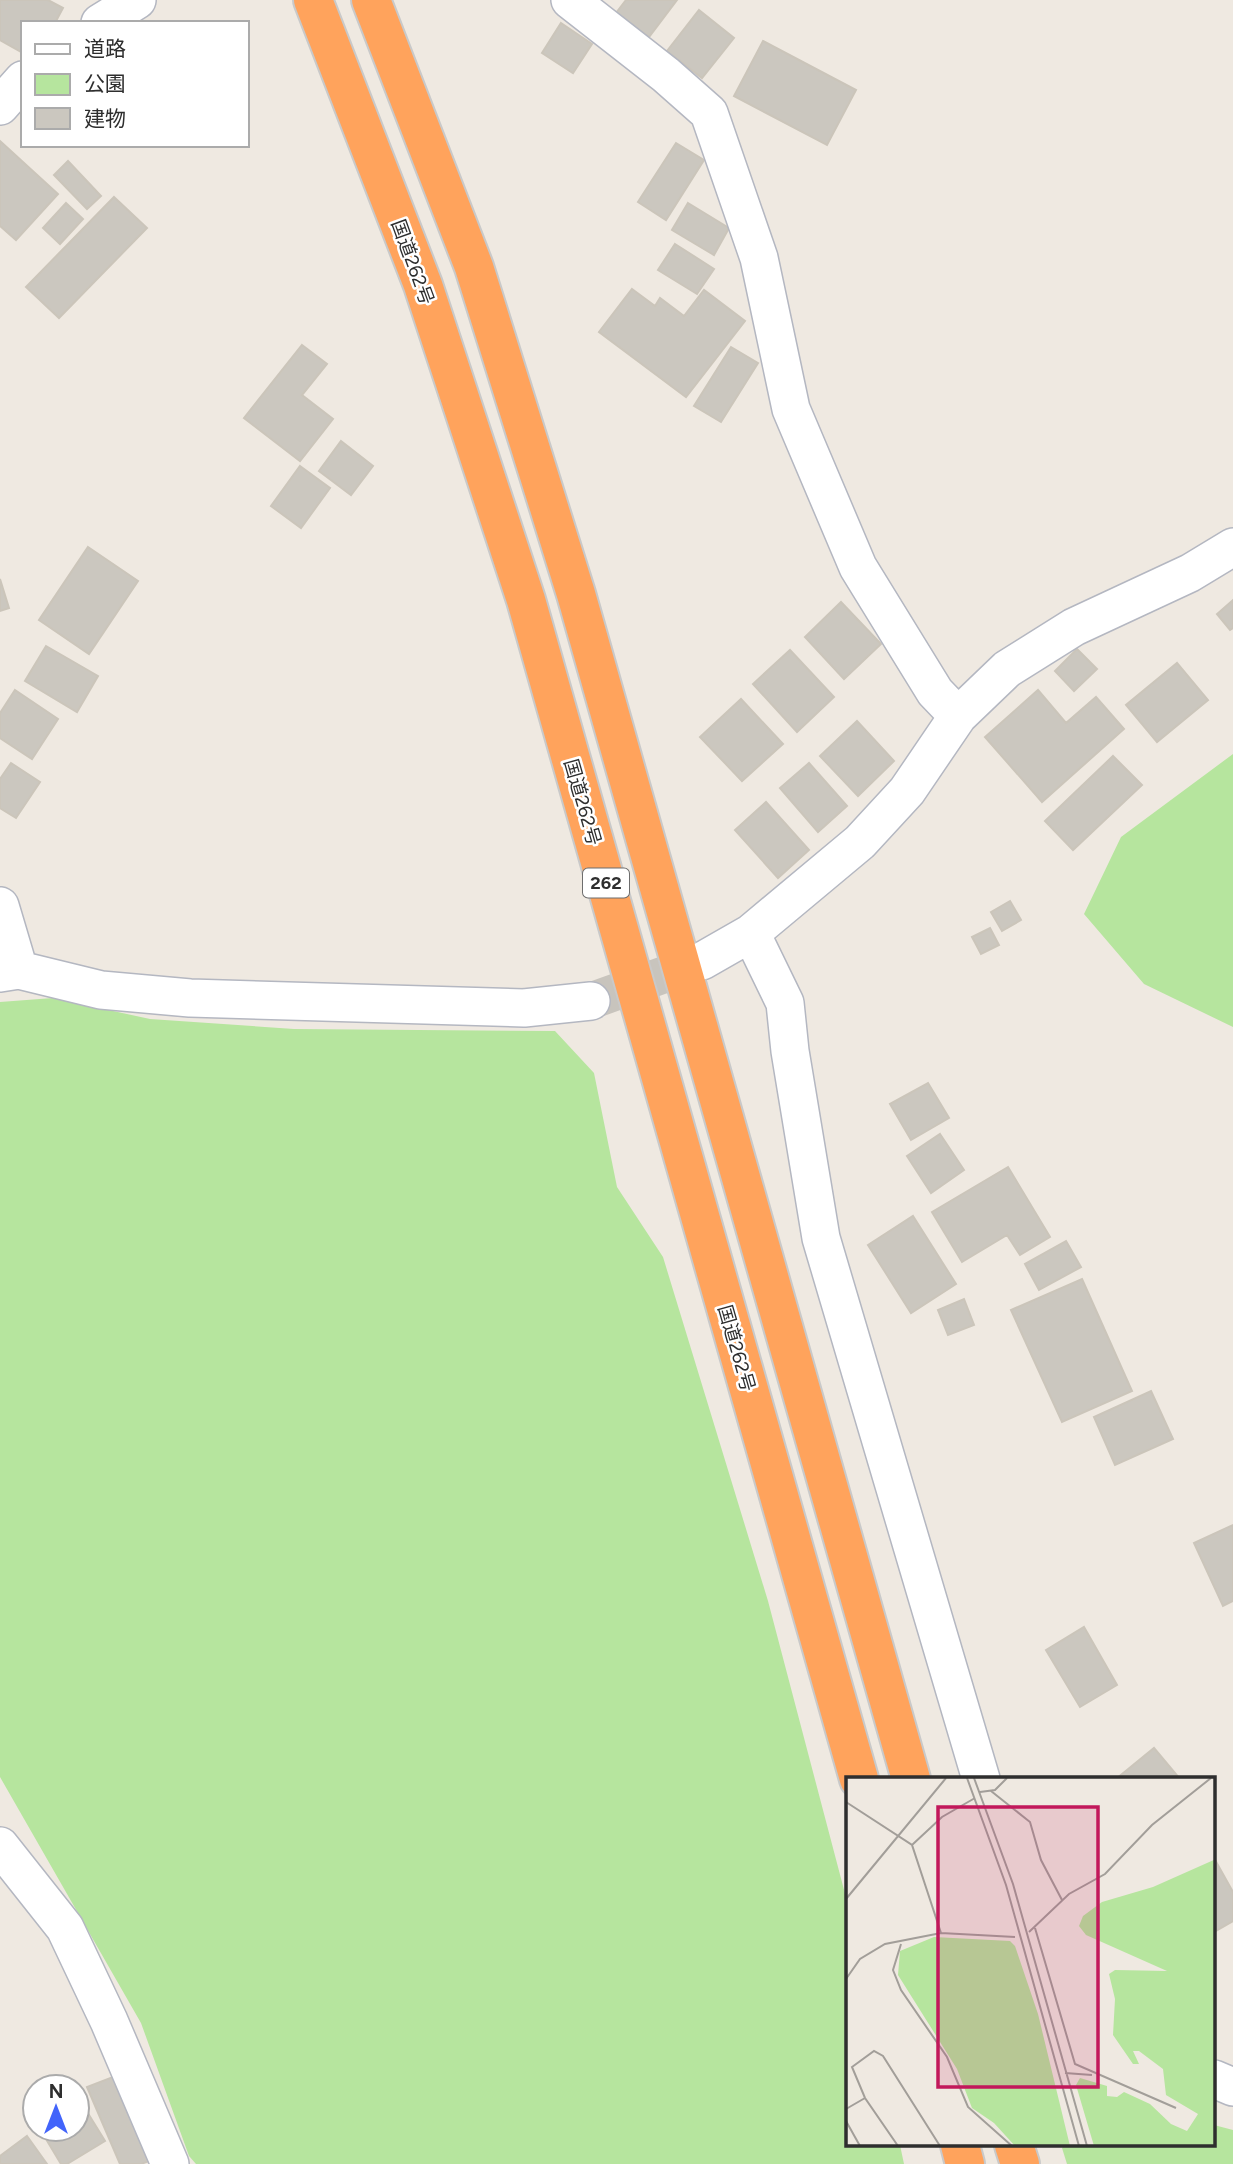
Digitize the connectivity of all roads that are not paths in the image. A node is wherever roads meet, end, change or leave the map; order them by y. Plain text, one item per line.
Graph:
1 (137, 0) edge
2 (313, 0) edge
3 (370, 0) edge
4 (570, 0) edge
5 (103, 21) edge
6 (21, 82) edge
7 (0, 106) edge
8 (1233, 547) edge
9 (958, 716) junction
10 (0, 906) edge
11 (751, 933) junction
12 (702, 961) tunnel mouth
13 (9, 972) edge
14 (591, 1001) tunnel mouth
15 (858, 1777) edge
16 (910, 1777) edge
17 (980, 1777) edge
18 (0, 1846) edge
19 (1216, 2080) edge
20 (1233, 2087) edge
21 (960, 2146) edge
22 (1014, 2146) edge
23 (170, 2164) edge
24 (965, 2164) edge
25 (1020, 2164) edge

1 - 5 street
2 - 15 highway, 国道262号 / 262
3 - 16 highway, 262
4 - 9 street
6 - 7 street
8 - 9 street
9 - 11 street
10 - 13 street
11 - 12 street
11 - 17 street
13 - 14 street
18 - 23 street
19 - 20 street
21 - 24 highway
22 - 25 highway

